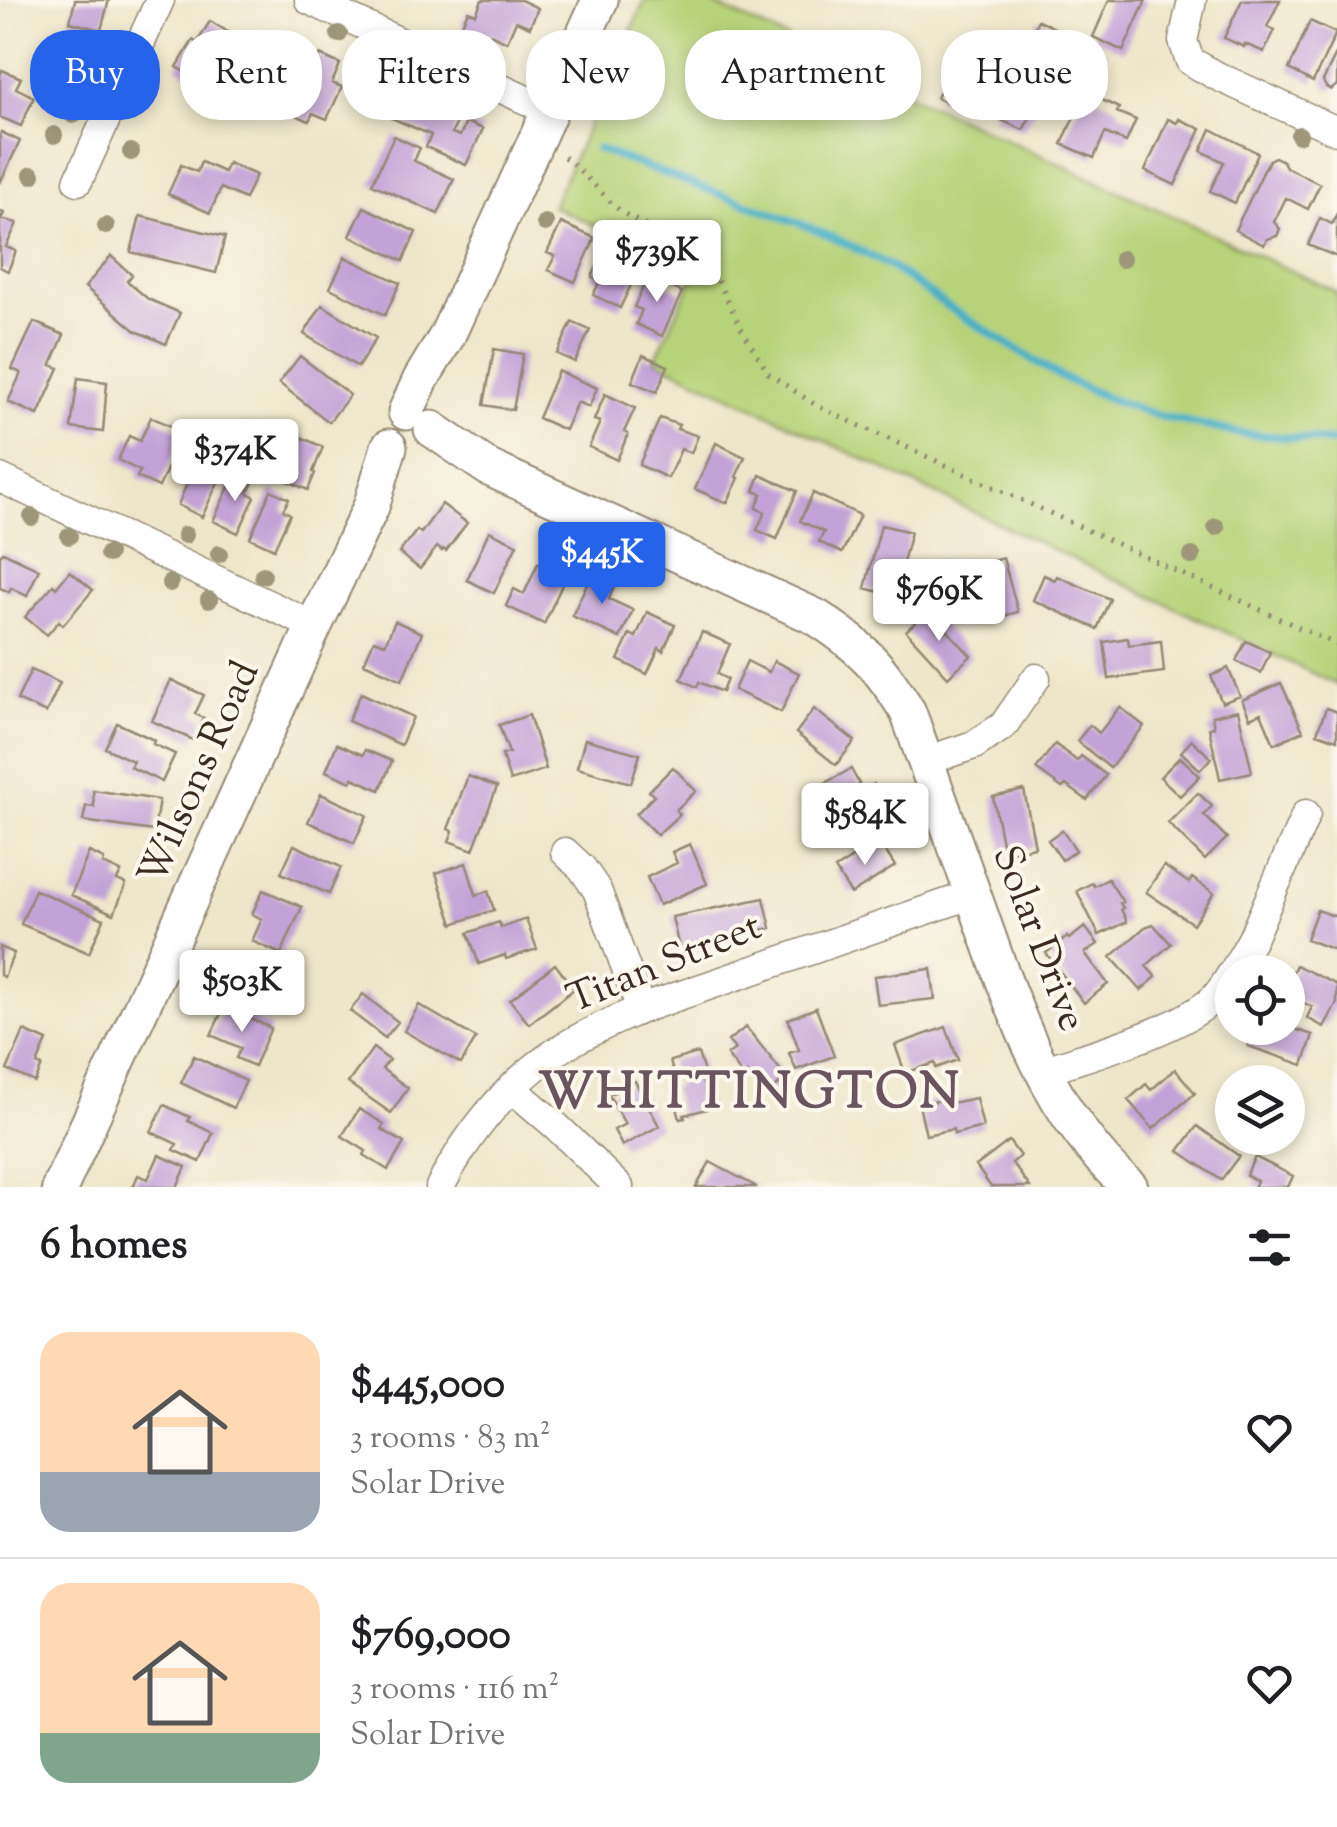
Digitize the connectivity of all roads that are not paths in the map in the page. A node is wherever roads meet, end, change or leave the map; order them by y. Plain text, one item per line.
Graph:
1 (160, 0) edge
2 (309, 0) edge
3 (600, 0) edge
4 (1192, 0) edge
5 (587, 30) edge
6 (526, 101) edge
7 (546, 120) edge
8 (1337, 132) edge
9 (78, 181) dead end
10 (416, 437) junction
11 (0, 478) edge
12 (314, 626) junction
13 (1036, 678) dead end
14 (925, 761) junction
15 (1306, 814) dead end
16 (565, 852) dead end
17 (973, 894) junction
18 (1243, 955) edge
19 (1215, 997) edge
20 (641, 1009) junction
21 (1043, 1071) junction
22 (512, 1088) junction
23 (60, 1187) edge
24 (440, 1187) edge
25 (619, 1187) edge
26 (1130, 1187) edge

1 - 9 street
2 - 6 street
3 - 5 street
4 - 8 street
7 - 10 street
10 - 12 street, Wilsons Road
10 - 14 street, Solar Drive
11 - 12 street
12 - 23 street, Wilsons Road
13 - 14 street
14 - 17 street, Solar Drive
15 - 18 street
16 - 20 street
17 - 20 street, Titan Street
17 - 21 street, Solar Drive
19 - 21 street
20 - 22 street, Titan Street
21 - 26 street, Solar Drive
22 - 24 street, Titan Street
22 - 25 street

